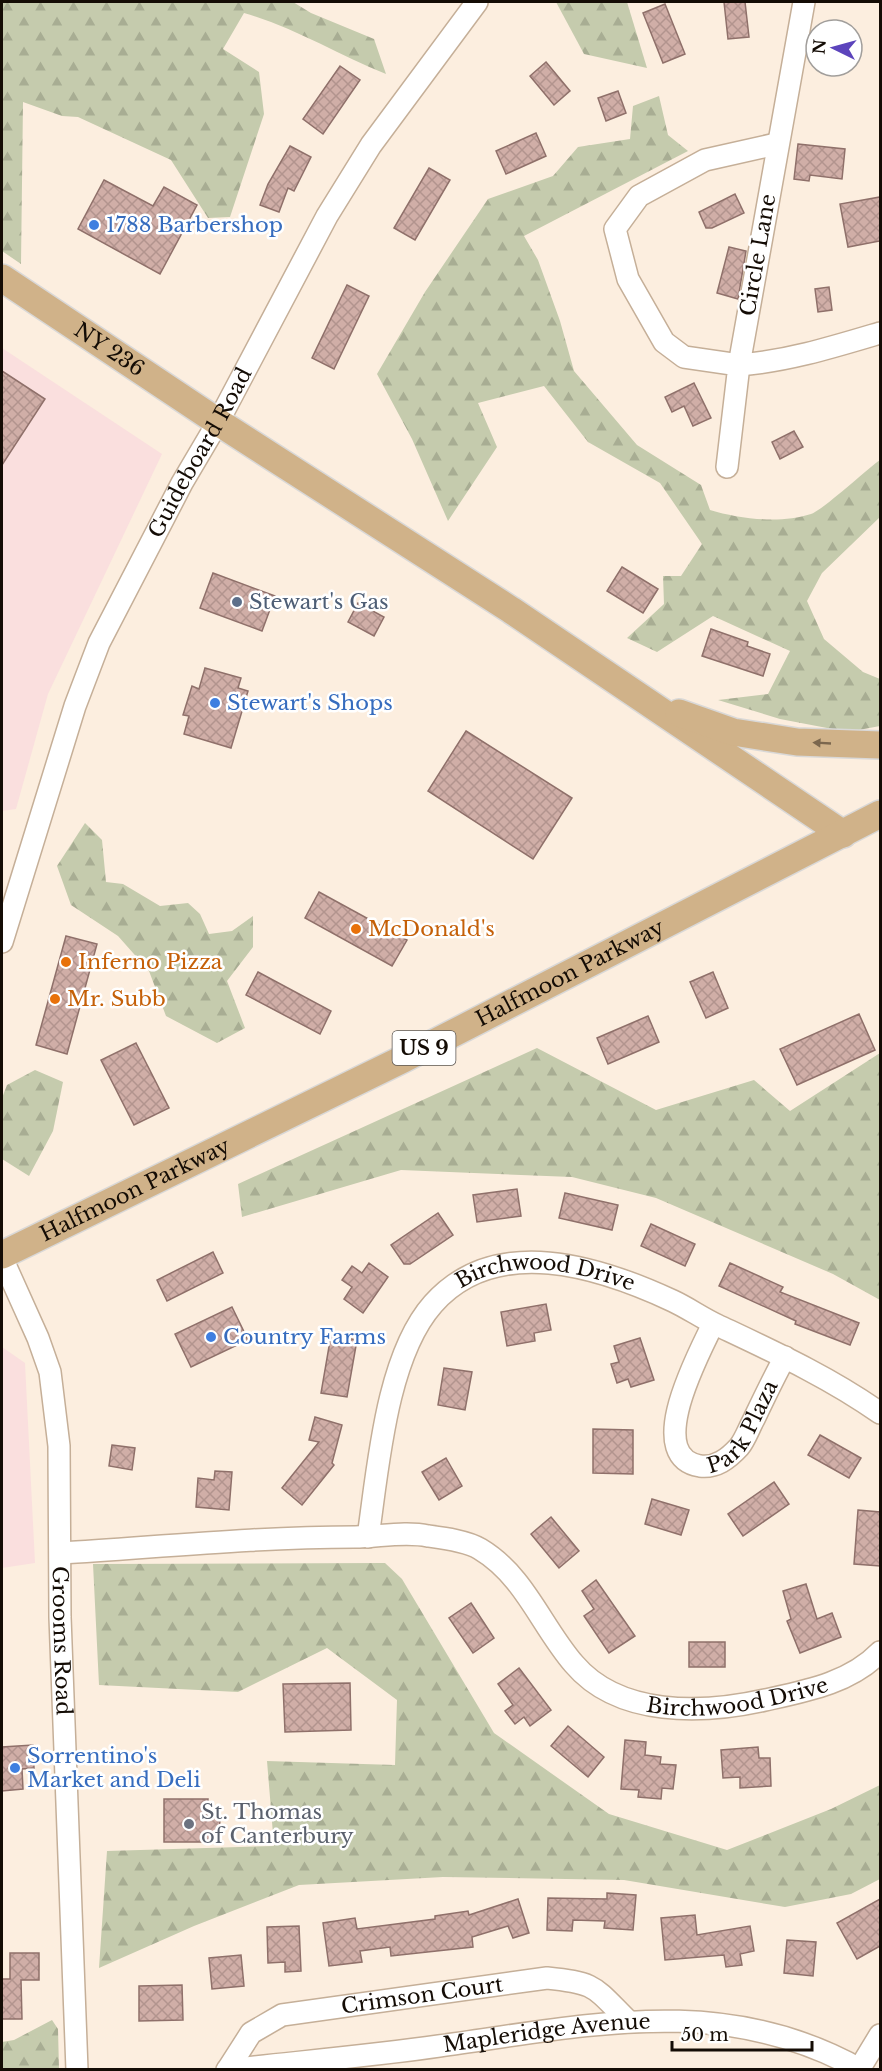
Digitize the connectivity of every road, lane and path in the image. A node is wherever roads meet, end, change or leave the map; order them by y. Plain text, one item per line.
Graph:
1 (477, 2) edge
2 (804, 2) edge
3 (776, 144) junction
4 (2, 278) edge
5 (880, 333) edge
6 (739, 365) junction
7 (218, 422) junction
8 (727, 467) dead end
9 (644, 700) junction
10 (880, 745) edge
11 (880, 814) edge
12 (843, 834) junction
13 (2, 942) edge
14 (2, 1257) edge
15 (713, 1324) junction
16 (785, 1357) junction
17 (880, 1413) edge
18 (369, 1537) junction
19 (61, 1553) junction
20 (880, 1652) edge
21 (627, 2020) junction
22 (880, 2035) edge
23 (383, 2062) edge
24 (227, 2069) edge
25 (860, 2069) edge
26 (76, 2070) edge

1 - 7 street, Guideboard Road
2 - 3 street, Circle Lane
3 - 6 street, Circle Lane
3 - 6 street
4 - 7 main road, NY 236 / NY 236
5 - 6 street
6 - 8 street, Circle Lane
7 - 9 main road, NY 236
7 - 13 street, Guideboard Road
10 -> 9 main road
9 - 12 main road, NY 236
11 - 12 main road, Halfmoon Parkway / US 9
12 - 14 main road, Halfmoon Parkway / US 9
14 - 19 street, Grooms Road
15 - 16 street, Birchwood Drive
15 - 16 street, Park Plaza
15 - 18 street, Birchwood Drive
16 - 17 street, Birchwood Drive
18 - 19 street, Birchwood Drive
18 - 20 street, Birchwood Drive
19 - 26 street, Grooms Road
21 - 23 street, Mapleridge Avenue
21 - 24 street, Crimson Court
21 - 25 street, Mapleridge Avenue
22 - 25 street
23 - 24 street, Mapleridge Avenue

